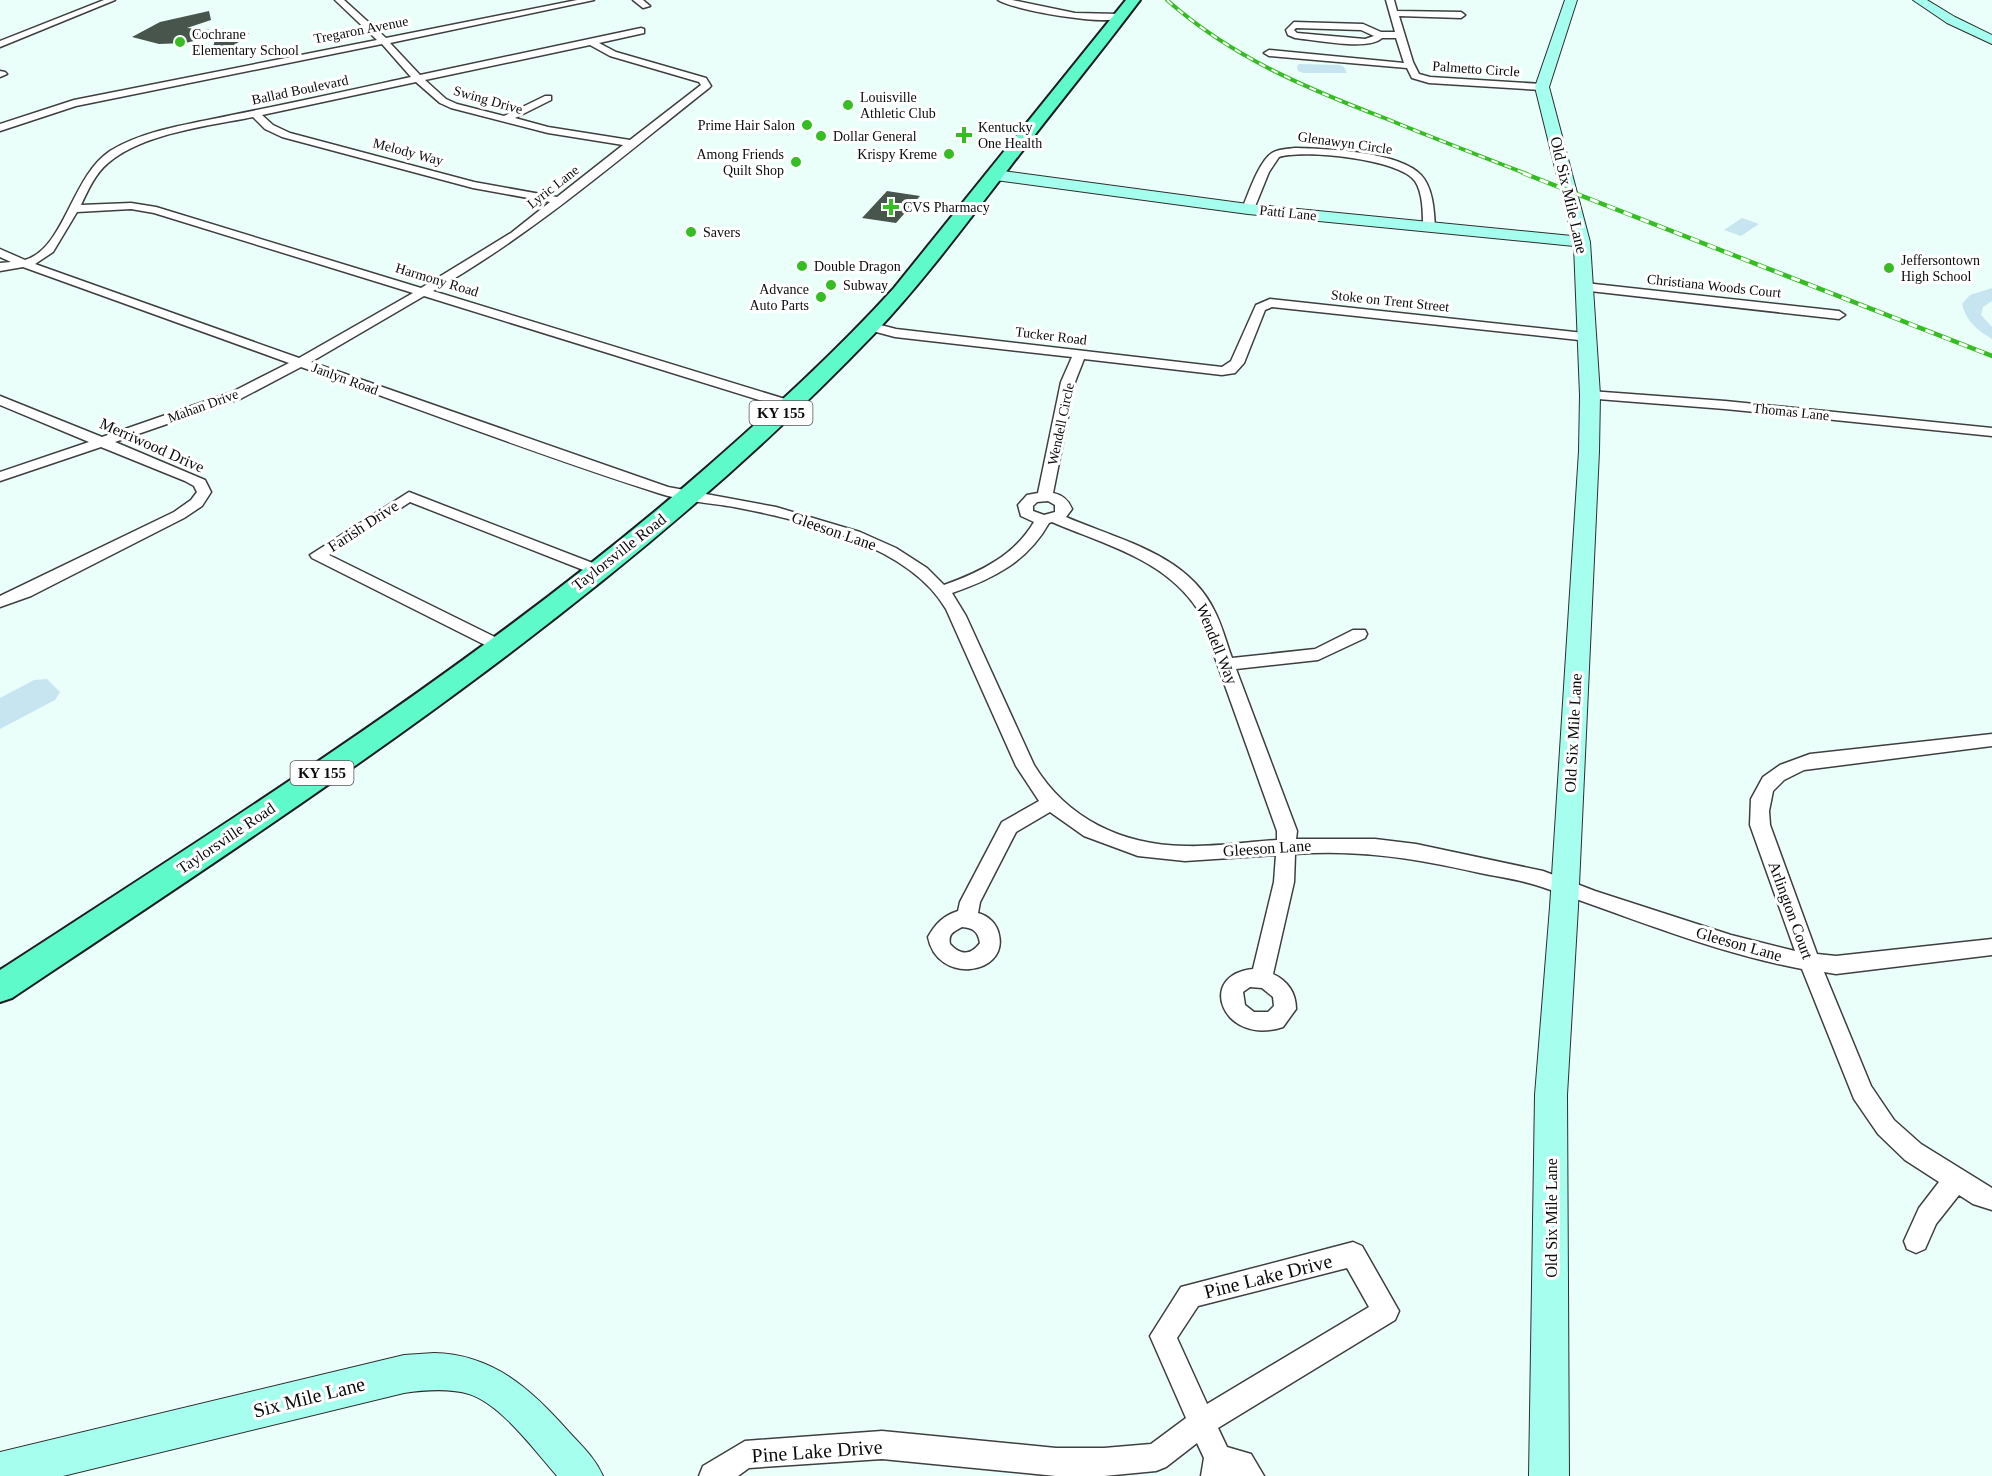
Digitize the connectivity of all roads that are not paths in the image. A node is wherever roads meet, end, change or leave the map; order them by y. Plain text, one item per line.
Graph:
1 (111, 0) edge
2 (339, 0) edge
3 (590, 0) edge
4 (637, 0) edge
5 (1002, 0) edge
6 (1023, 0) edge
7 (1133, 0) edge
8 (1390, 0) edge
9 (1571, 0) edge
10 (1919, 0) edge
11 (646, 6) dead end
12 (1393, 13) junction
13 (1461, 15) dead end
14 (1120, 17) junction
15 (641, 31) dead end
16 (1380, 35) junction
17 (1401, 35) junction
18 (1992, 40) edge
19 (384, 41) junction
20 (592, 42) junction
21 (0, 44) edge
22 (1269, 53) dead end
23 (1411, 68) junction
24 (418, 79) junction
25 (1542, 87) junction
26 (548, 98) dead end
27 (255, 113) junction
28 (504, 120) junction
29 (0, 128) edge
30 (633, 144) junction
31 (995, 175) junction
32 (560, 201) junction
33 (1248, 208) junction
34 (73, 209) junction
35 (1429, 227) junction
36 (1582, 242) junction
37 (0, 253) edge
38 (22, 263) junction
39 (0, 267) edge
40 (1585, 287) junction
41 (423, 291) junction
42 (1839, 315) dead end
43 (869, 326) junction
44 (1588, 338) junction
45 (1080, 354) junction
46 (300, 363) junction
47 (1230, 370) joint
48 (1590, 395) junction
49 (0, 400) edge
50 (790, 405) junction
51 (1992, 432) edge
52 (101, 441) junction
53 (0, 477) edge
54 (690, 495) junction
55 (1045, 496) junction
56 (1049, 519) junction
57 (597, 570) junction
58 (941, 591) junction
59 (0, 602) edge
60 (1359, 634) dead end
61 (499, 646) junction
62 (1226, 663) junction
63 (1992, 740) edge
64 (1051, 803) junction
65 (1286, 846) junction
66 (1564, 887) junction
67 (967, 919) dead end
68 (1992, 947) edge
69 (1809, 962) junction
70 (1262, 978) dead end
71 (0, 988) edge
72 (1957, 1181) junction
73 (1992, 1199) edge
74 (1916, 1241) dead end
75 (1203, 1422) junction
76 (1217, 1467) edge
77 (0, 1472) edge
78 (583, 1476) edge
79 (713, 1476) edge
80 (1250, 1476) edge
81 (1549, 1476) edge

1 - 21 street
2 - 19 street, Swing Drive
3 - 19 street, Tregaron Avenue
4 - 11 street
5 - 14 street
6 - 14 street
7 - 14 main road, Taylorsville Road / KY 155
8 - 12 street
9 - 25 street
10 - 18 street
12 - 13 street
12 - 17 street
14 - 31 main road, Taylorsville Road / KY 155
15 - 20 street, Ballad Boulevard
16 - 16 street
16 - 17 street
17 - 23 street
19 - 24 street, Swing Drive
19 - 29 street, Tregaron Avenue
20 - 24 street, Ballad Boulevard
20 - 30 street, Lyric Lane
22 - 23 street, Palmetto Circle
23 - 25 street, Palmetto Circle
24 - 27 street, Ballad Boulevard
24 - 28 street, Swing Drive
25 - 36 street, Old Six Mile Lane
26 - 28 street
27 - 32 street, Melody Way
27 - 34 street, Ballad Boulevard
28 - 30 street, Swing Drive
30 - 32 street, Lyric Lane
31 - 33 street, Patti Lane
31 - 43 main road, Taylorsville Road / KY 155
32 - 41 street, Lyric Lane
33 - 35 street, Patti Lane
33 - 35 street, Glenawyn Circle
34 - 38 street, Ballad Boulevard
34 - 41 street, Harmony Road
35 - 36 street, Patti Lane
36 - 40 street, Old Six Mile Lane
37 - 38 street
38 - 39 street
38 - 46 street, Janlyn Road
40 - 42 street, Christiana Woods Court
40 - 44 street, Old Six Mile Lane
41 - 46 street, Lyric Lane
41 - 50 street, Harmony Road
43 - 45 street, Tucker Road
43 - 50 main road, Taylorsville Road / KY 155
44 - 47 street, Stoke on Trent Street
44 - 48 street, Old Six Mile Lane
45 - 47 street, Tucker Road
45 - 55 street, Wendell Circle
46 - 52 street, Mahan Drive
46 - 54 street, Janlyn Road
48 - 51 street, Thomas Lane
48 - 66 street, Old Six Mile Lane
49 - 52 street, Merriwood Drive
50 - 54 main road, Taylorsville Road / KY 155
52 - 53 street, Mahan Drive
52 - 59 street, Merriwood Drive
54 - 57 main road, Taylorsville Road / KY 155
54 - 58 street, Gleeson Lane
55 - 56 street
55 - 56 street
56 - 58 street
56 - 62 street, Wendell Way
57 - 61 main road, Taylorsville Road / KY 155
57 - 61 street, Farish Drive
58 - 64 street, Gleeson Lane
60 - 62 street
61 - 71 main road, Taylorsville Road / KY 155
62 - 65 street, Wendell Way
63 - 69 street, Arlington Court
64 - 65 street, Gleeson Lane
64 - 67 street
65 - 66 street, Gleeson Lane
65 - 70 street, Wendell Way
66 - 69 street, Gleeson Lane
66 - 81 street, Old Six Mile Lane
68 - 69 street, Gleeson Lane
69 - 72 street, Arlington Court
72 - 73 street, Arlington Court
72 - 74 street
75 - 75 street, Pine Lake Drive
75 - 76 street
75 - 79 street, Pine Lake Drive
76 - 80 street
77 - 78 street, Six Mile Lane

